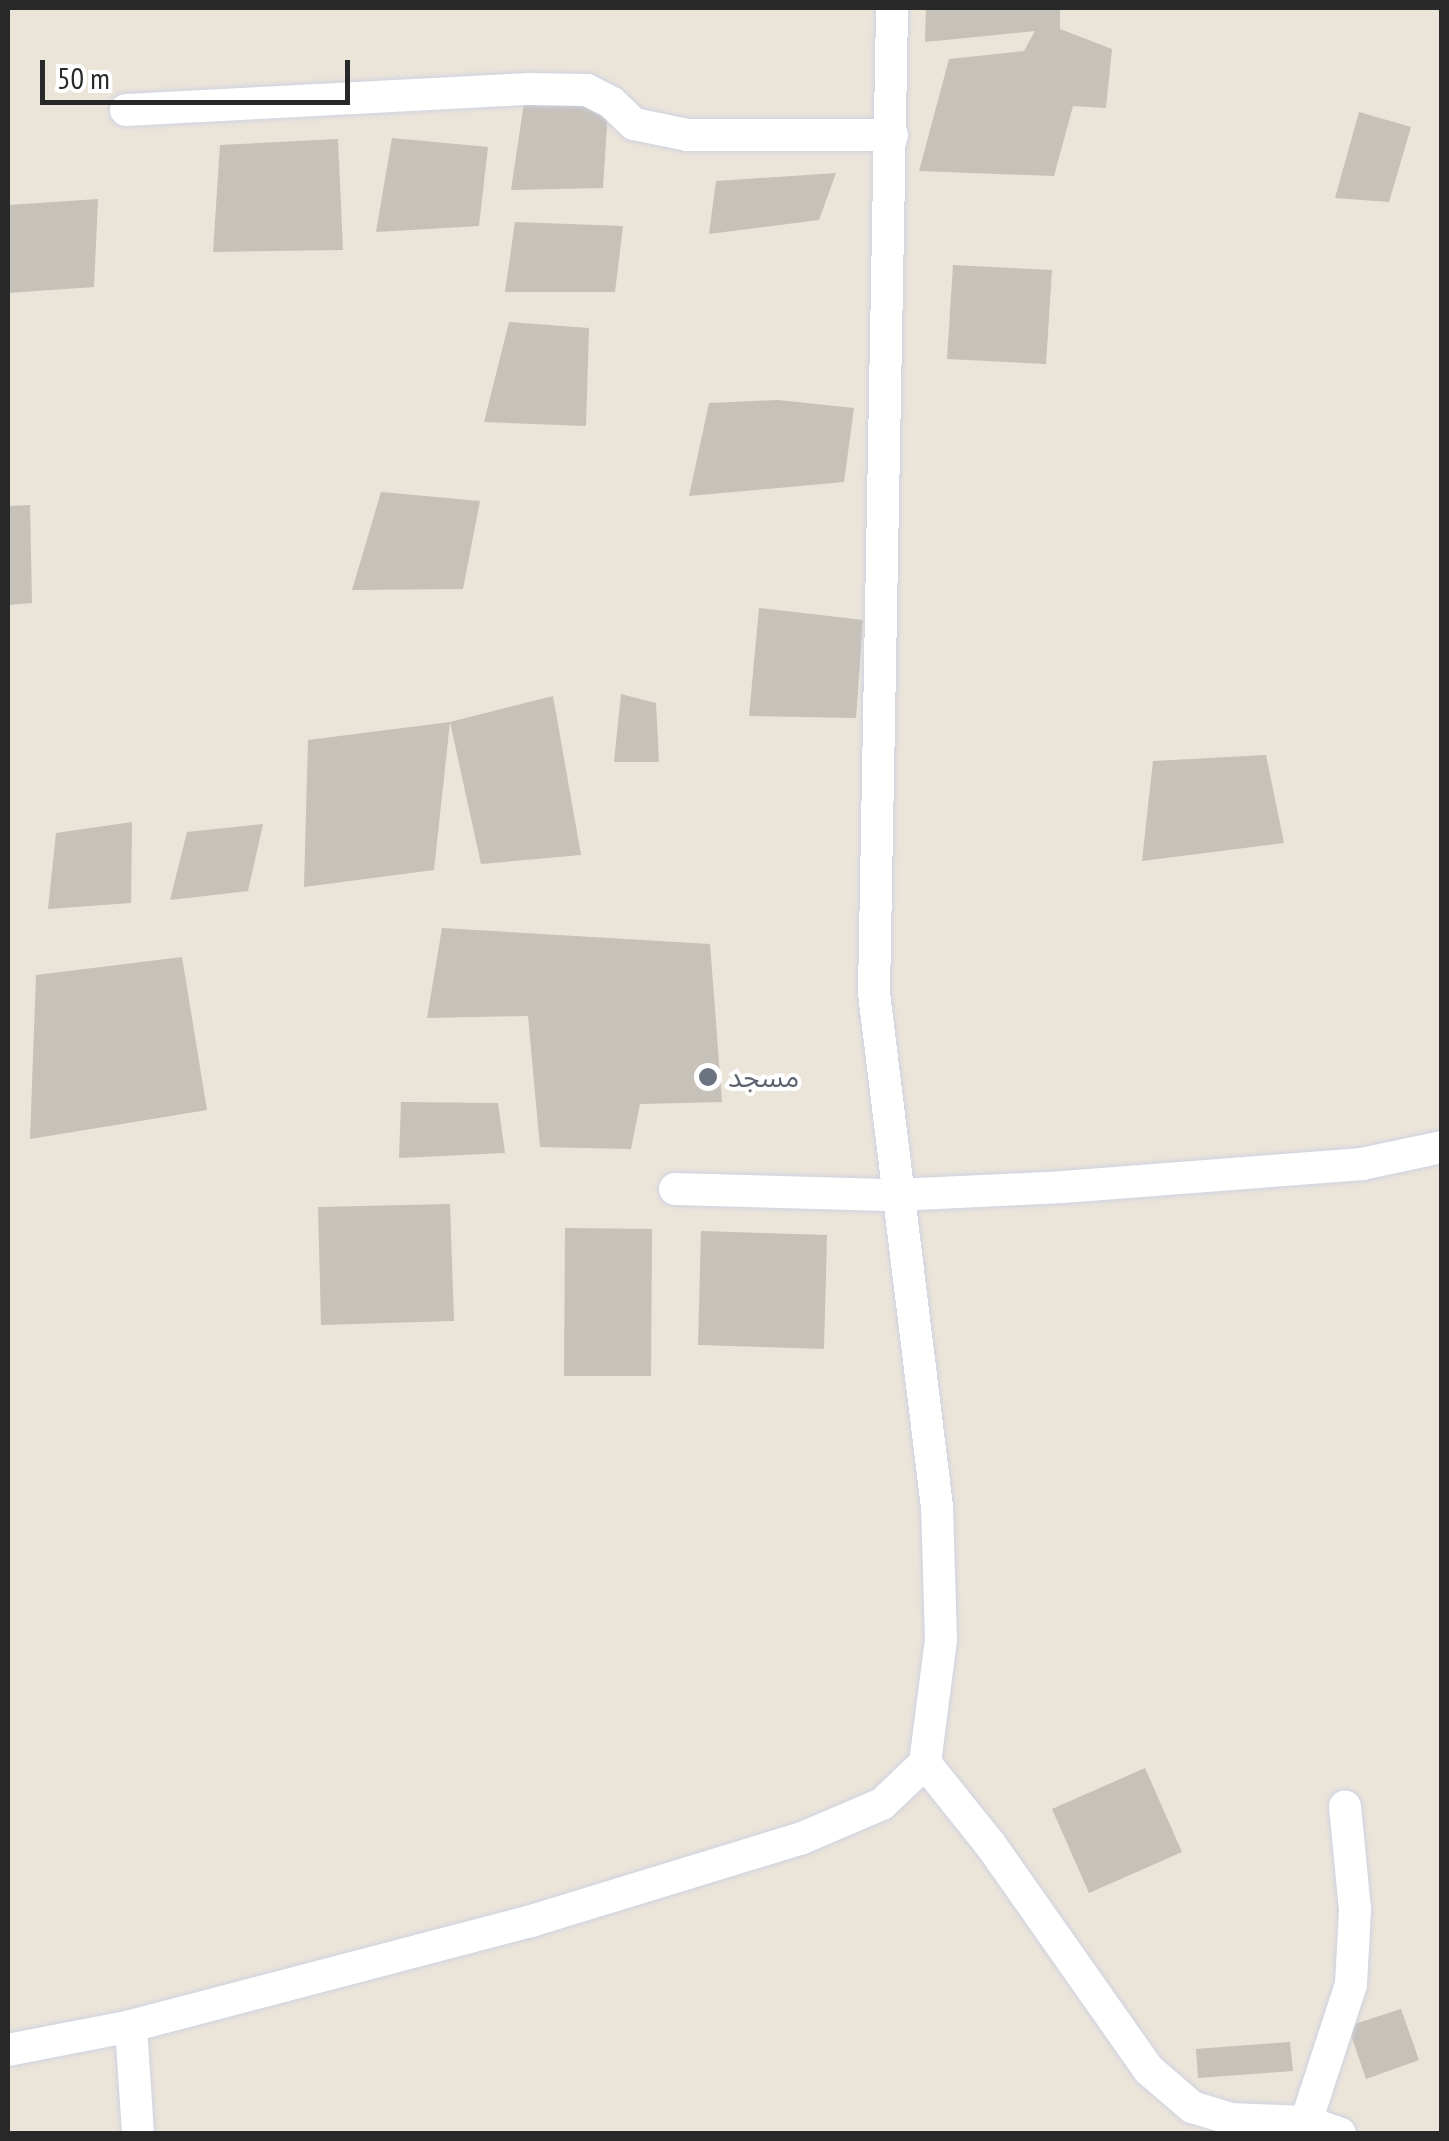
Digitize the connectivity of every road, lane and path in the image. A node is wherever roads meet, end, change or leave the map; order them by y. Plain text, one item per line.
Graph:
1 (892, 8) edge
2 (126, 110) dead end
3 (892, 135) junction
4 (1442, 1148) edge
5 (675, 1188) dead end
6 (896, 1195) junction
7 (925, 1763) junction
8 (1345, 1806) dead end
9 (131, 2026) junction
10 (8, 2050) edge
11 (1294, 2128) edge
12 (138, 2134) edge
13 (1340, 2134) edge

1 - 3 street
2 - 3 street
3 - 6 street
4 - 6 street
5 - 6 street
6 - 7 street
7 - 9 street
7 - 11 street
8 - 11 street
9 - 10 street
9 - 12 street
11 - 13 street

